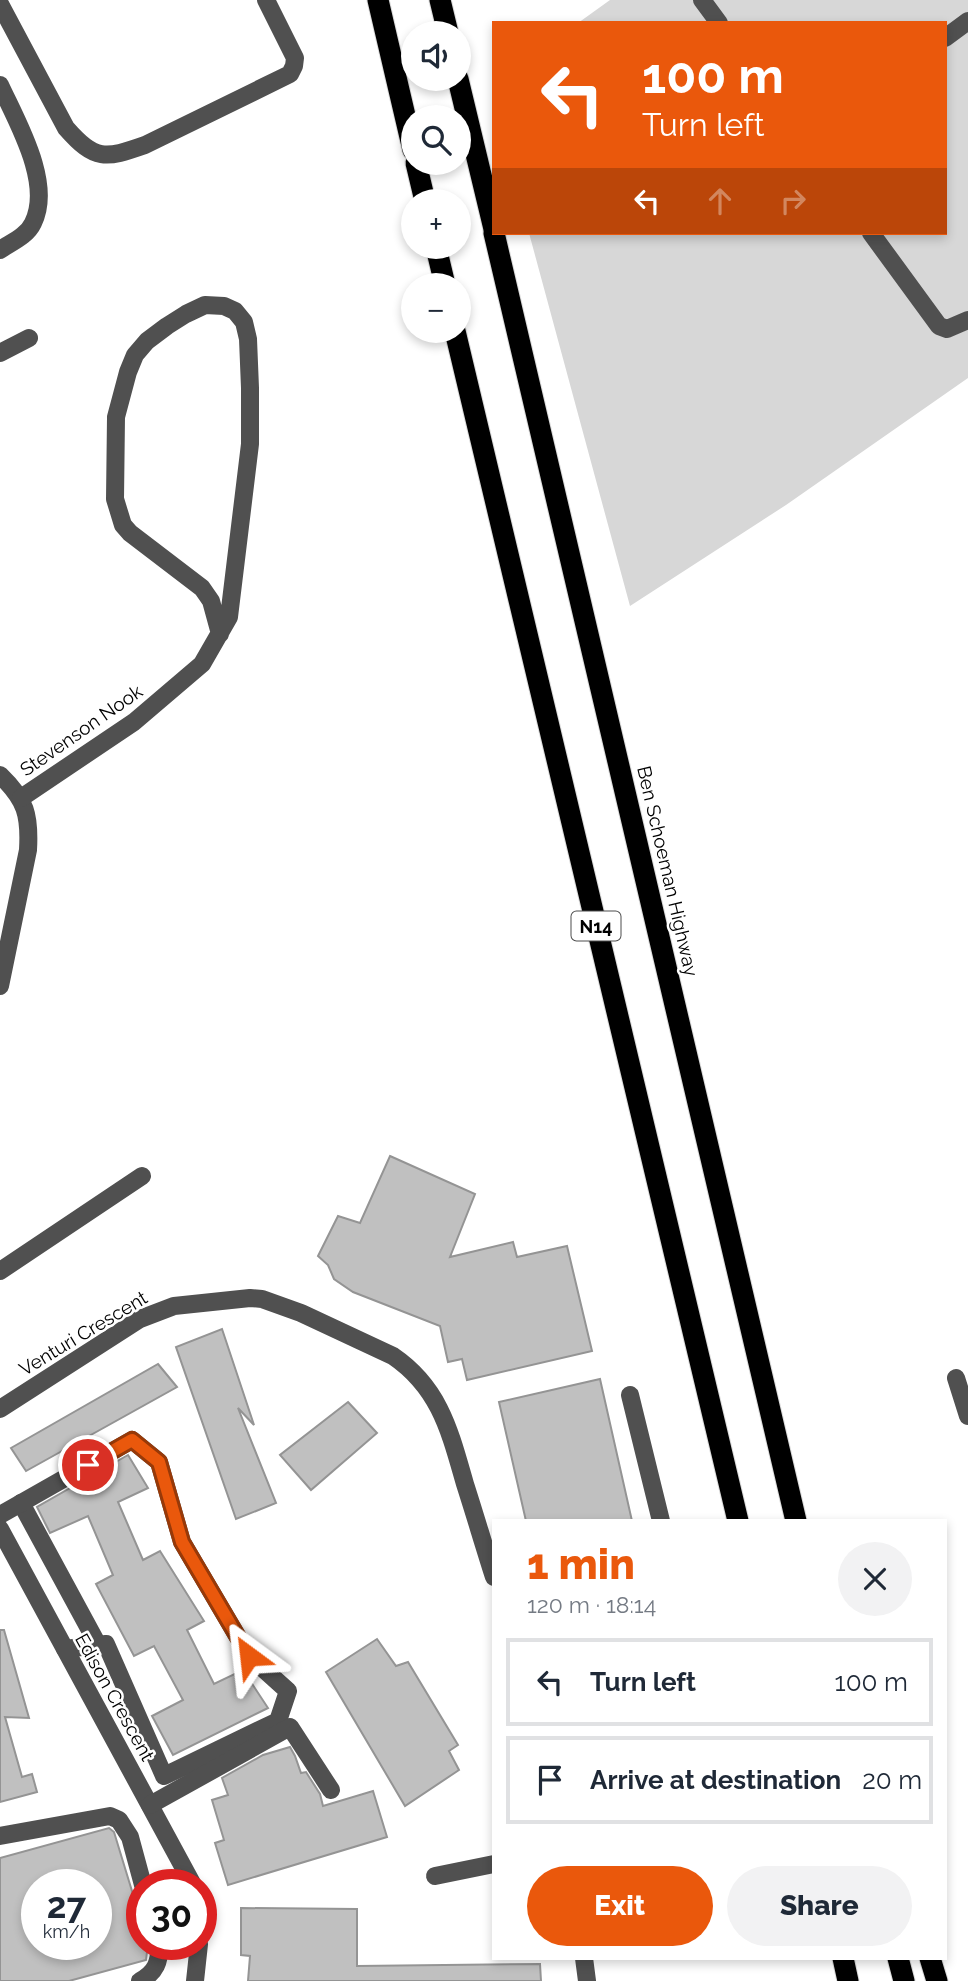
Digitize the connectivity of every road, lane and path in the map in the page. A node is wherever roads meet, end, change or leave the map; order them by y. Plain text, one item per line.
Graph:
1 (266, 0) edge
2 (378, 0) edge
3 (440, 0) edge
4 (702, 0) edge
5 (0, 4) edge
6 (445, 21) edge
7 (718, 21) edge
8 (968, 21) edge
9 (947, 37) edge
10 (0, 85) edge
11 (461, 91) edge
12 (402, 105) edge
13 (492, 223) edge
14 (495, 235) edge
15 (871, 235) edge
16 (0, 250) edge
17 (968, 320) edge
18 (29, 338) dead end
19 (458, 343) edge
20 (0, 353) edge
21 (220, 634) junction
22 (0, 775) edge
23 (21, 798) junction
24 (0, 986) edge
25 (142, 1176) dead end
26 (0, 1271) edge
27 (957, 1378) dead end
28 (765, 1387) junction
29 (630, 1395) dead end
30 (0, 1409) edge
31 (968, 1416) edge
32 (21, 1503) junction
33 (0, 1515) edge
34 (661, 1519) edge
35 (738, 1519) edge
36 (796, 1519) edge
37 (801, 1519) edge
38 (0, 1529) edge
39 (492, 1570) edge
40 (98, 1645) junction
41 (65, 1648) junction
42 (331, 1790) dead end
43 (150, 1805) junction
44 (0, 1836) edge
45 (492, 1864) edge
46 (139, 1869) edge
47 (184, 1869) edge
48 (435, 1876) dead end
49 (159, 1960) edge
50 (197, 1960) edge
51 (584, 1960) edge
52 (830, 1960) edge
53 (843, 1960) edge
54 (899, 1960) edge
55 (931, 1960) edge
56 (140, 1981) edge
57 (195, 1981) edge
58 (587, 1981) edge
59 (835, 1981) edge
60 (848, 1981) edge
61 (904, 1981) edge
62 (937, 1981) edge

1 - 5 street
2 - 12 highway
3 - 6 highway
4 - 7 street
8 - 9 street
10 - 16 street
11 - 13 highway, Ben Schoeman Highway
14 - 28 highway, Ben Schoeman Highway
15 - 17 street
18 - 20 street
19 - 35 highway, N14
21 - 21 street, Stevenson Nook
21 - 23 street, Stevenson Nook
22 - 23 street
23 - 24 street
25 - 26 street
27 - 31 street
28 - 36 highway, Ben Schoeman Highway
28 - 37 highway
29 - 34 street
30 - 39 street, Venturi Crescent
32 - 33 street
32 - 40 street
32 - 40 street
38 - 41 street, Edison Crescent
40 - 41 street
41 - 43 street, Edison Crescent
42 - 43 street
43 - 47 street, Edison Crescent
44 - 46 street
45 - 48 street
49 - 56 street
50 - 57 street
51 - 58 street
52 - 59 highway
53 - 60 highway
54 - 61 highway
55 - 62 highway

